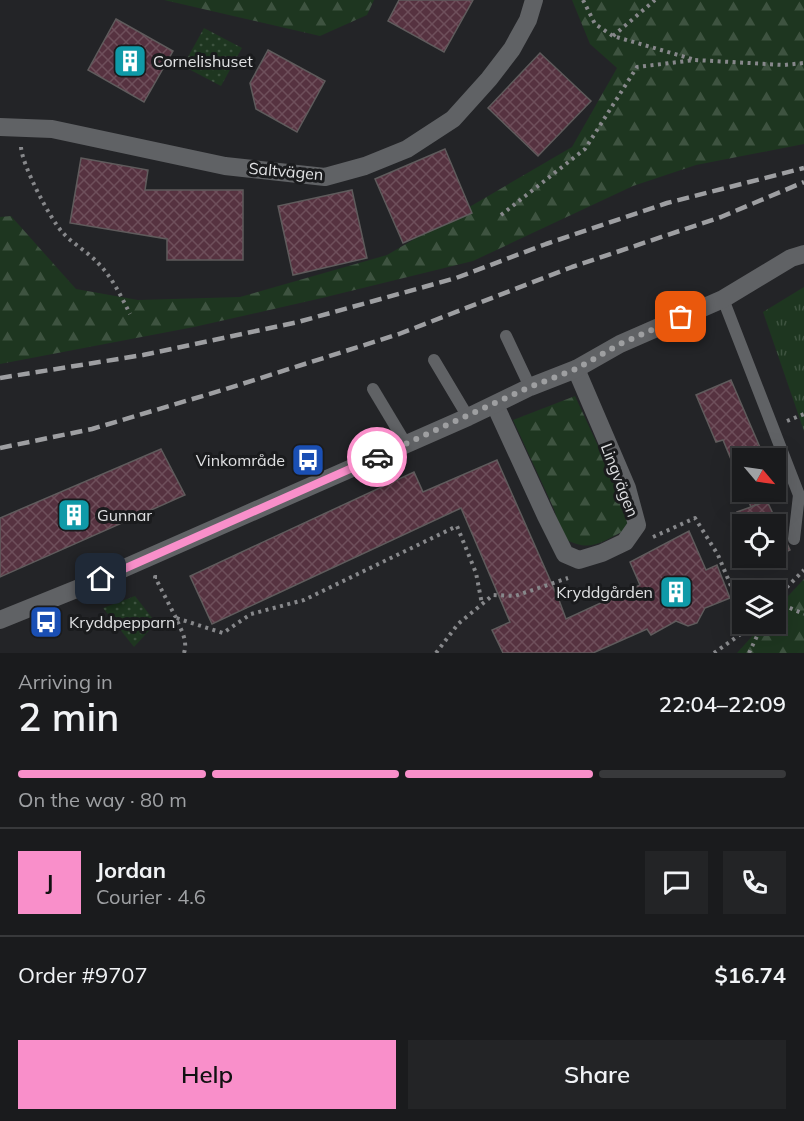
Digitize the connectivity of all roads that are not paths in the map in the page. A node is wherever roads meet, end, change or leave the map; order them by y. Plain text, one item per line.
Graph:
1 (534, 0) edge
2 (0, 127) edge
3 (804, 254) edge
4 (723, 299) junction
5 (506, 336) dead end
6 (434, 360) dead end
7 (576, 369) junction
8 (530, 387) junction
9 (373, 389) dead end
10 (495, 405) junction
11 (468, 417) junction
12 (406, 444) junction
13 (794, 539) dead end
14 (0, 620) edge

1 - 2 street, Saltvägen
3 - 4 street
4 - 7 street
4 - 13 lane
5 - 8 lane
6 - 11 lane
7 - 8 street
7 - 10 street, Lingvägen
8 - 10 street
9 - 12 lane
10 - 11 street
11 - 12 street
12 - 14 street

